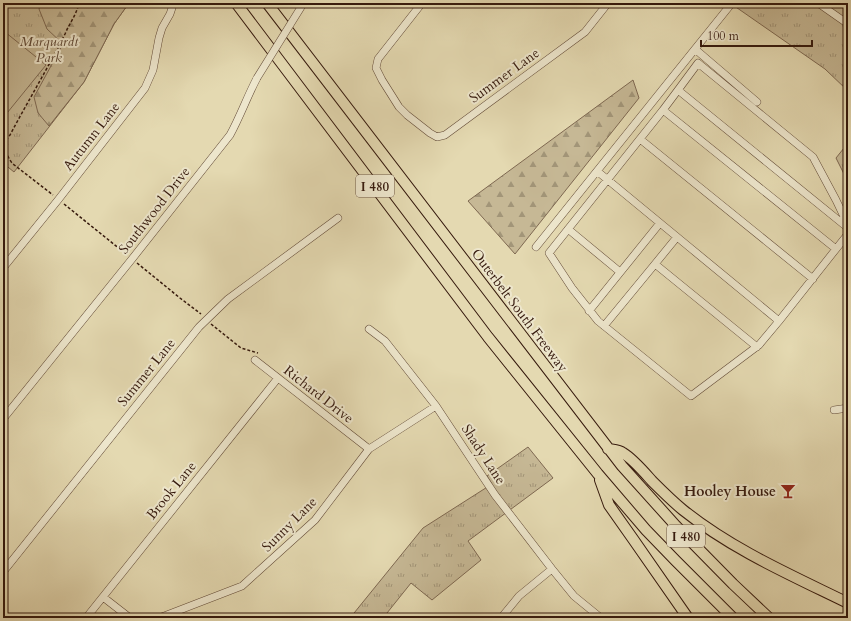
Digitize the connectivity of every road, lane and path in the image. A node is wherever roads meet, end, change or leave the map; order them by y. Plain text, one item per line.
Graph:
1 (79, 3) edge
2 (114, 3) edge
3 (236, 3) edge
4 (267, 3) edge
5 (303, 3) edge
6 (422, 3) edge
7 (608, 3) edge
8 (732, 3) edge
9 (818, 3) edge
10 (172, 5) dead end
11 (848, 24) edge
12 (695, 49) junction
13 (678, 90) junction
14 (757, 102) dead end
15 (663, 110) junction
16 (640, 139) junction
17 (3, 144) edge
18 (3, 147) edge
19 (597, 171) junction
20 (607, 179) junction
21 (52, 194) dead end
22 (63, 203) dead end
23 (338, 218) dead end
24 (660, 223) junction
25 (848, 224) edge
26 (848, 228) edge
27 (568, 229) junction
28 (848, 234) edge
29 (677, 237) junction
30 (536, 247) dead end
31 (836, 249) junction
32 (126, 254) dead end
33 (136, 263) dead end
34 (655, 264) junction
35 (3, 268) edge
36 (620, 272) junction
37 (813, 279) junction
38 (589, 310) junction
39 (201, 314) dead end
40 (779, 321) junction
41 (211, 324) dead end
42 (604, 326) junction
43 (369, 329) dead end
44 (757, 347) junction
45 (257, 357) joint
46 (278, 378) junction
47 (436, 406) junction
48 (848, 408) edge
49 (834, 410) dead end
50 (3, 419) edge
51 (369, 449) junction
52 (608, 449) junction
53 (598, 474) junction
54 (552, 569) junction
55 (3, 572) edge
56 (103, 597) junction
57 (848, 603) edge
58 (86, 618) edge
59 (130, 618) edge
60 (159, 618) edge
61 (501, 618) edge
62 (601, 618) edge
63 (688, 618) edge
64 (733, 618) edge
65 (769, 618) edge

1 - 2 path
1 - 17 path
3 - 53 highway, I 480
4 - 52 highway, Outerbelt South Freeway / I 480
5 - 50 street, Southwood Drive, bridge
6 - 7 street, Summer Lane
8 - 12 street
9 - 11 street
10 - 35 street, Autumn Lane
12 - 14 street
12 - 19 street
13 - 15 street
13 - 25 street
13 - 26 street
15 - 16 street
15 - 31 street
16 - 20 street
16 - 37 street
18 - 21 path
19 - 20 street
19 - 30 street
20 - 24 street
20 - 27 street
22 - 32 path
23 - 55 street, Summer Lane
24 - 29 street
24 - 36 street
27 - 36 street
27 - 38 street
28 - 31 street
29 - 34 street
29 - 40 street
31 - 37 street
33 - 39 path
34 - 42 street
34 - 44 street
36 - 38 street
37 - 40 street
38 - 42 street
40 - 44 street
41 - 45 path
42 - 44 street
43 - 47 street, Shady Lane
45 - 46 street, Richard Drive
46 - 51 street, Richard Drive
46 - 56 street, Brook Lane
47 - 51 street, Sunny Lane
47 - 54 street, Shady Lane
48 - 49 street
51 - 60 street, Sunny Lane
52 - 57 highway
52 - 65 highway, Outerbelt South Freeway / I 480
53 - 63 highway
53 - 64 highway, I 480
54 - 61 street
54 - 62 street, Shady Lane
56 - 58 street, Brook Lane
56 - 59 street

